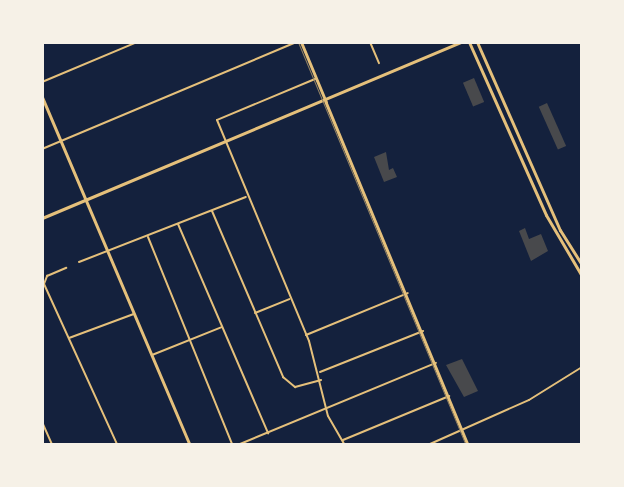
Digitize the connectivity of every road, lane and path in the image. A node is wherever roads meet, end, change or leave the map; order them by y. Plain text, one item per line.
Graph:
1 (137, 42) edge
2 (296, 42) edge
3 (301, 42) edge
4 (370, 42) edge
5 (461, 42) edge
6 (469, 42) edge
7 (478, 42) edge
8 (379, 64) dead end
9 (316, 78) junction
10 (42, 82) edge
11 (42, 96) edge
12 (326, 102) junction
13 (62, 142) junction
14 (226, 144) junction
15 (42, 149) edge
16 (246, 197) junction
17 (86, 201) junction
18 (212, 211) junction
19 (42, 218) edge
20 (178, 224) junction
21 (148, 237) junction
22 (109, 254) junction
23 (79, 262) dead end
24 (582, 265) edge
25 (66, 268) dead end
26 (582, 276) edge
27 (43, 284) edge
28 (408, 293) junction
29 (289, 299) junction
30 (255, 313) junction
31 (134, 314) junction
32 (222, 327) junction
33 (423, 331) junction
34 (306, 335) junction
35 (69, 338) junction
36 (188, 340) junction
37 (152, 356) junction
38 (436, 363) junction
39 (582, 367) edge
40 (320, 372) junction
41 (321, 380) junction
42 (449, 396) junction
43 (327, 409) junction
44 (42, 422) edge
45 (463, 431) junction
46 (268, 433) junction
47 (343, 440) junction
48 (52, 444) edge
49 (117, 444) edge
50 (190, 444) edge
51 (232, 444) edge
52 (240, 444) edge
53 (344, 444) edge
54 (430, 444) edge
55 (468, 444) edge

1 - 10 street
2 - 13 street
3 - 9 main road
4 - 8 street
5 - 12 main road
6 - 26 main road
7 - 24 main road
9 - 12 main road
9 - 14 street
11 - 13 street
12 - 14 main road
12 - 28 street
13 - 15 street
13 - 17 street
14 - 16 street
14 - 17 main road
16 - 18 street
16 - 29 street
17 - 19 main road
17 - 22 street
18 - 20 street
18 - 30 street
20 - 21 street
20 - 32 street
21 - 22 street
21 - 36 street
22 - 23 street
22 - 31 street
25 - 27 street
27 - 35 street
28 - 33 street
28 - 34 street
29 - 30 street
29 - 34 street
30 - 41 street
31 - 35 street
31 - 37 street
32 - 36 street
32 - 46 street
33 - 38 street
33 - 40 street
34 - 40 street
35 - 49 street
36 - 37 street
36 - 51 street
37 - 50 street
38 - 42 street
38 - 43 street
39 - 45 street
40 - 41 street
41 - 43 street
42 - 45 street
42 - 47 street
43 - 46 street
43 - 47 street
44 - 48 street
45 - 54 street
45 - 55 street
46 - 52 street
47 - 53 street

